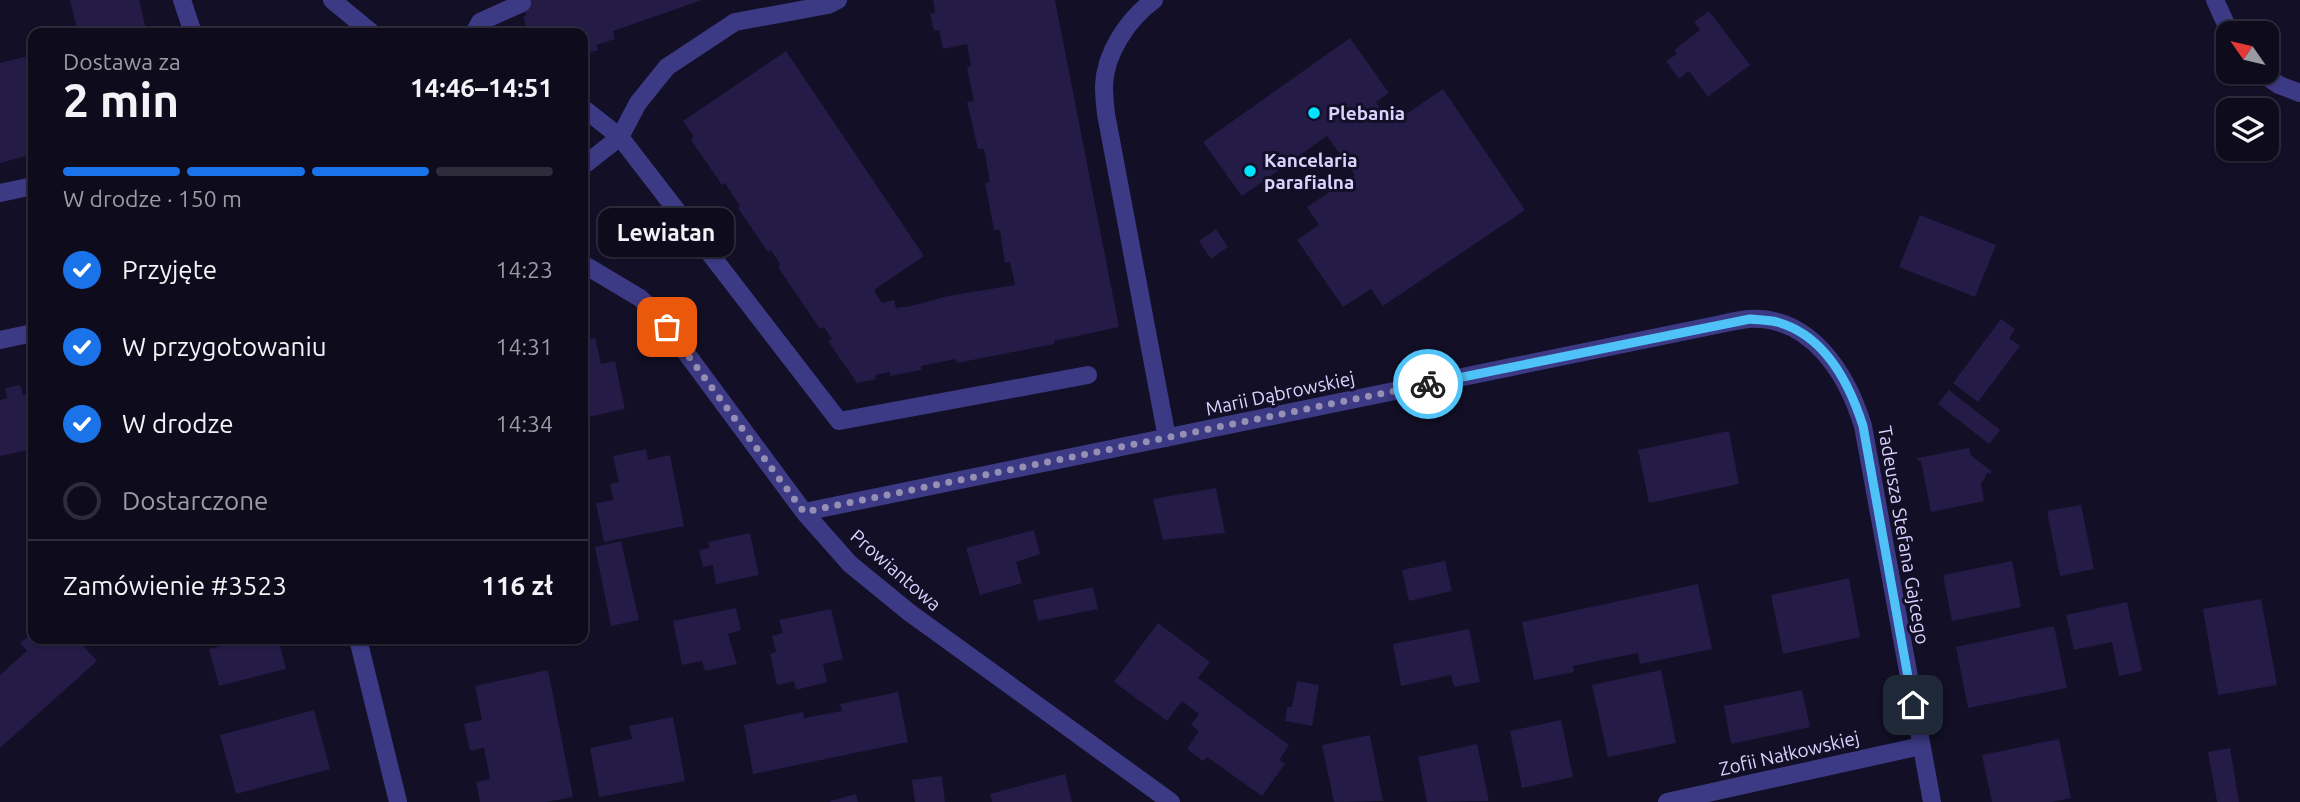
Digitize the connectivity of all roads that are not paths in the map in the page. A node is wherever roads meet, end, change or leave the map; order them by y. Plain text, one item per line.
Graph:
1 (182, 0) edge
2 (332, 0) edge
3 (838, 0) edge
4 (1154, 0) edge
5 (2215, 0) edge
6 (522, 3) dead end
7 (2225, 21) edge
8 (191, 28) edge
9 (366, 28) edge
10 (477, 28) edge
11 (2277, 84) edge
12 (2300, 93) edge
13 (588, 112) edge
14 (620, 137) junction
15 (588, 162) edge
16 (28, 187) edge
17 (0, 193) edge
18 (588, 267) edge
19 (1766, 321) joint
20 (28, 334) edge
21 (0, 340) edge
22 (1088, 375) dead end
23 (1167, 438) junction
24 (804, 512) junction
25 (359, 644) edge
26 (1921, 746) junction
27 (398, 802) edge
28 (1171, 802) edge
29 (1667, 802) edge
30 (1932, 802) edge

1 - 8 street
2 - 9 street
3 - 14 street
4 - 23 street
5 - 7 street
6 - 10 street
11 - 12 street
13 - 14 street
14 - 15 street
14 - 22 street
16 - 17 street
18 - 24 street, Prowiantowa
19 - 23 street, Marii Dąbrowskiej
19 - 26 street, Tadeusza Stefana Gajcego
20 - 21 street
23 - 24 street, Marii Dąbrowskiej
24 - 28 street, Prowiantowa
25 - 27 street
26 - 29 street, Zofii Nałkowskiej
26 - 30 street, Tadeusza Stefana Gajcego

